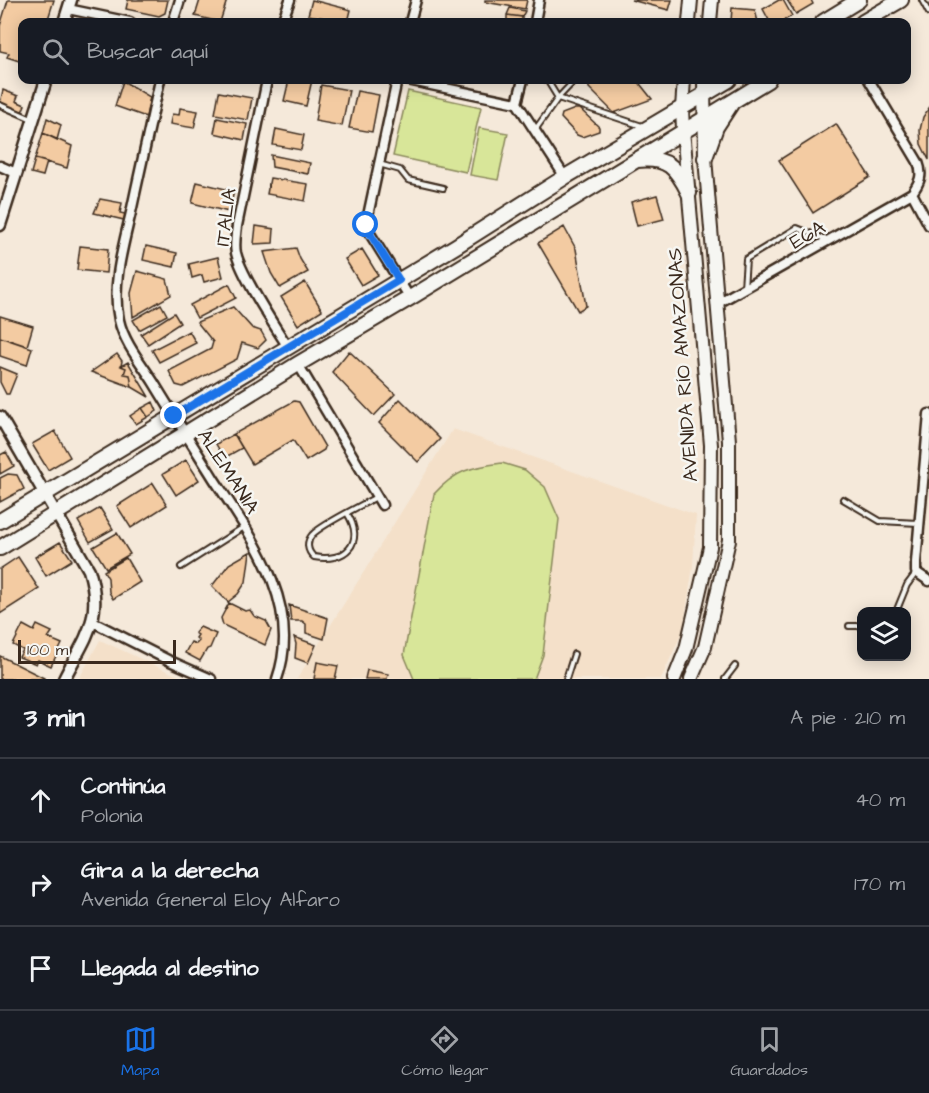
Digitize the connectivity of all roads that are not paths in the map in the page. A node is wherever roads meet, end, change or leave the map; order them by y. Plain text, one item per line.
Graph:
1 (180, 0) edge
2 (290, 0) edge
3 (416, 0) edge
4 (539, 0) edge
5 (691, 0) edge
6 (712, 0) edge
7 (859, 0) edge
8 (901, 0) edge
9 (922, 0) edge
10 (70, 5) edge
11 (929, 13) edge
12 (116, 18) edge
13 (174, 18) edge
14 (283, 18) edge
15 (411, 18) edge
16 (536, 18) edge
17 (689, 18) edge
18 (710, 18) edge
19 (830, 18) edge
20 (870, 18) edge
21 (45, 84) edge
22 (159, 84) edge
23 (266, 84) edge
24 (396, 84) edge
25 (426, 84) edge
26 (522, 84) edge
27 (549, 84) edge
28 (571, 84) edge
29 (684, 84) edge
30 (704, 84) edge
31 (722, 84) edge
32 (761, 84) edge
33 (871, 84) edge
34 (703, 94) junction
35 (558, 98) junction
36 (735, 99) junction
37 (517, 103) junction
38 (0, 105) edge
39 (682, 108) junction
40 (705, 116) junction
41 (33, 120) junction
42 (648, 129) junction
43 (535, 130) junction
44 (683, 130) junction
45 (705, 158) junction
46 (635, 160) junction
47 (379, 164) junction
48 (0, 166) edge
49 (16, 173) junction
50 (565, 177) junction
51 (442, 188) dead end
52 (689, 193) junction
53 (912, 193) junction
54 (0, 225) edge
55 (929, 225) edge
56 (828, 241) junction
57 (399, 280) junction
58 (744, 289) junction
59 (410, 298) junction
60 (718, 303) junction
61 (288, 347) junction
62 (298, 364) junction
63 (929, 414) edge
64 (174, 416) junction
65 (1, 419) edge
66 (185, 435) junction
67 (44, 494) junction
68 (843, 499) dead end
69 (380, 500) joint
70 (348, 513) junction
71 (56, 514) junction
72 (0, 521) edge
73 (919, 523) junction
74 (245, 526) junction
75 (0, 548) edge
76 (182, 567) dead end
77 (916, 572) junction
78 (929, 581) edge
79 (898, 607) edge
80 (93, 622) junction
81 (849, 626) dead end
82 (857, 626) edge
83 (574, 654) dead end
84 (735, 666) dead end
85 (63, 679) edge
86 (211, 679) edge
87 (277, 679) edge
88 (566, 679) edge
89 (674, 679) edge
90 (692, 679) edge
91 (725, 679) edge

1 - 13 street
2 - 14 street
3 - 15 street
4 - 16 street
5 - 17 main road
6 - 18 main road
7 - 19 main road
8 - 20 main road
9 - 11 lane
10 - 12 street
21 - 41 street
22 - 64 street, ALEMANIA
23 - 61 street, ITALIA
24 - 47 street
25 - 37 street
26 - 37 street
27 - 35 lane
28 - 35 lane
29 - 39 main road, AVENIDA RÍO AMAZONAS
30 - 34 main road, AVENIDA RÍO AMAZONAS
31 - 34 main road
32 - 36 main road
33 - 53 street
34 - 39 main road
34 - 40 main road, AVENIDA RÍO AMAZONAS
35 - 42 lane
35 - 43 lane
36 - 40 main road
36 - 45 main road
37 - 43 street
38 - 41 lane
39 - 42 main road
39 - 44 main road, AVENIDA RÍO AMAZONAS
40 - 44 main road
40 - 45 main road, AVENIDA RÍO AMAZONAS
41 - 49 street
42 - 50 main road
43 - 50 street
44 - 46 main road
44 - 52 main road, AVENIDA RÍO AMAZONAS
45 - 60 main road, AVENIDA RÍO AMAZONAS
46 - 52 main road
46 - 59 main road
47 - 51 lane
47 - 57 street
48 - 49 street
49 - 54 street
50 - 57 main road
52 - 89 main road, AVENIDA RÍO AMAZONAS
53 - 55 street
53 - 56 street, E6A
56 - 58 street, E6A
56 - 58 lane
57 - 59 street
57 - 61 main road
58 - 60 street, E6A
59 - 62 main road
60 - 90 main road, AVENIDA RÍO AMAZONAS
61 - 64 main road
62 - 66 main road
62 - 69 street
63 - 73 street
64 - 66 street, ALEMANIA
64 - 67 main road
65 - 67 street
66 - 71 main road
66 - 74 street, ALEMANIA
67 - 71 street
67 - 72 main road
68 - 73 lane
69 - 70 lane
70 - 70 lane
71 - 75 main road
71 - 80 street
73 - 77 street
74 - 76 lane
74 - 87 street, ALEMANIA
77 - 78 street
77 - 79 lane
80 - 85 street
80 - 86 street
81 - 82 lane
83 - 88 lane
84 - 91 lane

